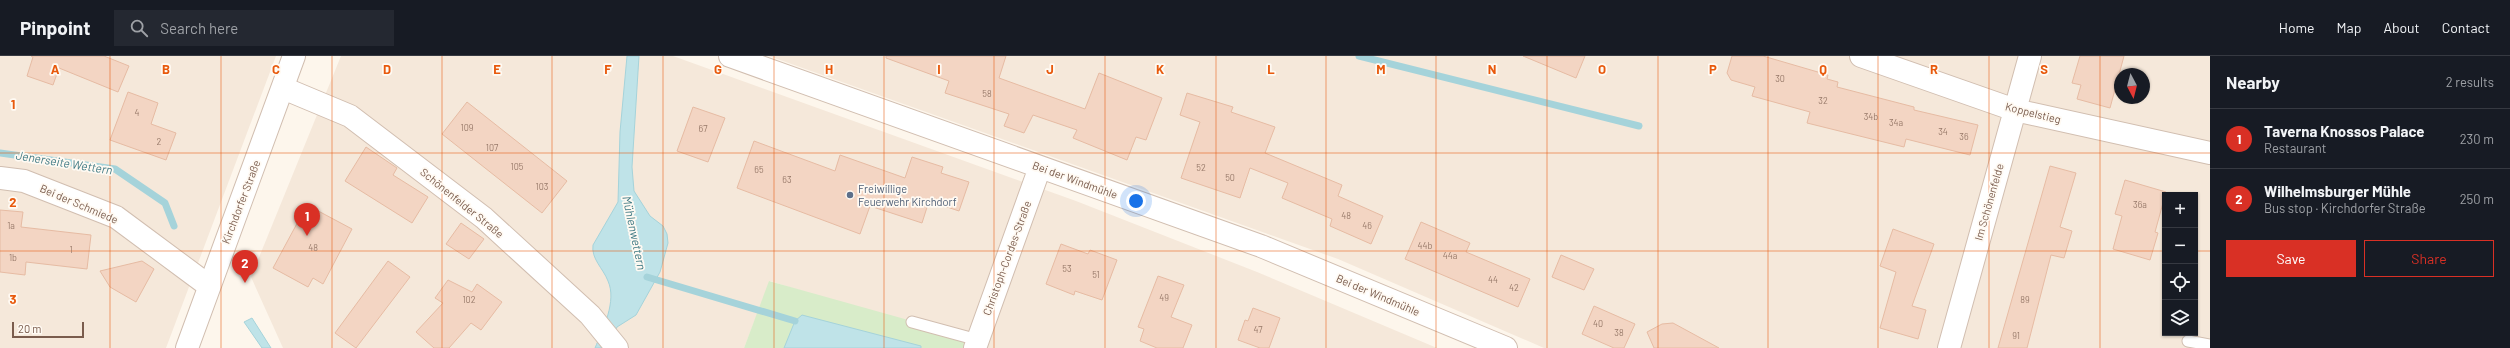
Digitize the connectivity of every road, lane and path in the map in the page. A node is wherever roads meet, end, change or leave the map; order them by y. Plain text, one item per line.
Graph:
1 (294, 56) edge
2 (730, 56) edge
3 (1861, 56) edge
4 (2030, 56) edge
5 (284, 88) junction
6 (2015, 110) junction
7 (2210, 153) edge
8 (1040, 167) junction
9 (0, 178) edge
10 (209, 286) junction
11 (912, 322) dead end
12 (2188, 341) dead end
13 (977, 344) edge
14 (2210, 345) edge
15 (187, 348) edge
16 (617, 348) edge
17 (1506, 348) edge
18 (1949, 348) edge

1 - 5 street, Kirchdorfer Straße
2 - 8 street, Bei der Windmühle
3 - 6 street, Koppelstieg
4 - 6 street, Im Schönenfelde
5 - 10 street, Kirchdorfer Straße
5 - 16 street, Schönenfelder Straße
6 - 7 street, Koppelstieg
6 - 18 street, Im Schönenfelde
8 - 13 street, Christoph-Cordes-Straße
8 - 17 street, Bei der Windmühle
9 - 10 street, Bei der Schmiede
10 - 15 street, Kirchdorfer Straße
11 - 13 lane
12 - 14 lane

